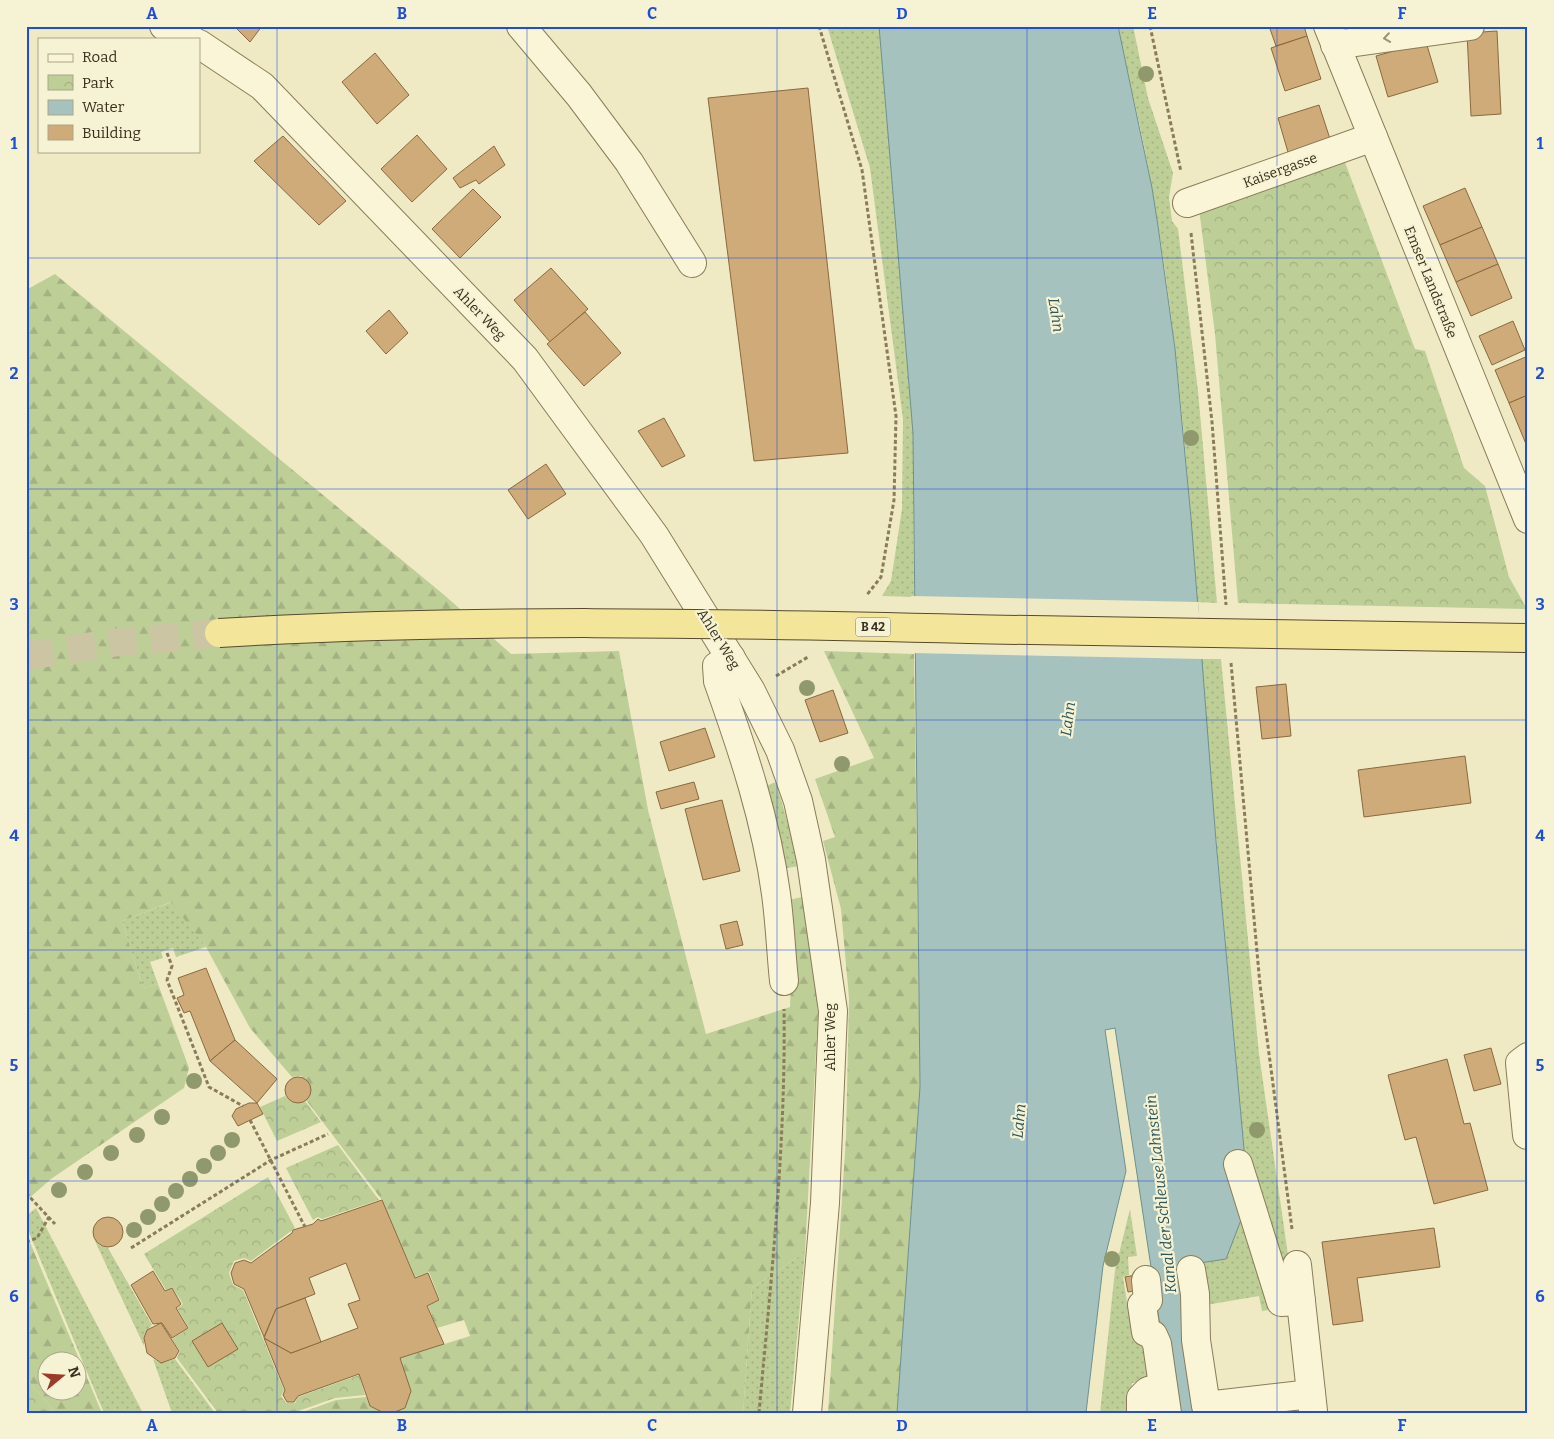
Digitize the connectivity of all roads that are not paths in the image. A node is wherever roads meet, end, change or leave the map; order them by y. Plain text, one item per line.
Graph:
1 (164, 26) edge
2 (521, 26) edge
3 (1470, 26) edge
4 (1332, 36) edge
5 (189, 38) edge
6 (200, 45) edge
7 (1373, 137) junction
8 (1187, 203) road end
9 (692, 263) dead end
10 (1528, 519) edge
11 (219, 633) tunnel mouth
12 (1528, 638) edge
13 (731, 658) junction
14 (780, 750) junction
15 (748, 765) junction
16 (813, 879) junction
17 (775, 887) junction
18 (784, 981) road end
19 (1528, 1057) edge
20 (1527, 1135) edge
21 (1238, 1164) dead end
22 (1297, 1265) road end
23 (1191, 1270) dead end
24 (1146, 1280) dead end
25 (1301, 1301) junction
26 (1165, 1400) edge
27 (1312, 1403) edge
28 (1207, 1410) edge
29 (807, 1413) edge
30 (1141, 1413) edge

1 - 5 street
2 - 9 street
3 -> 4 street
4 - 7 street, Emser Landstraße
6 - 13 street, Ahler Weg
7 - 8 street, Kaisergasse
7 - 10 street, Emser Landstraße
11 - 12 main road, B 42, bridge
13 - 14 street, Ahler Weg
13 - 15 street
14 - 15 street
14 - 16 street, Ahler Weg
15 - 17 street
16 - 17 street
16 - 29 street, Ahler Weg
17 - 18 street
19 - 20 street
21 - 25 street
22 - 25 street
23 - 28 street
24 - 26 street
25 - 27 street
26 - 30 street
27 - 28 street

